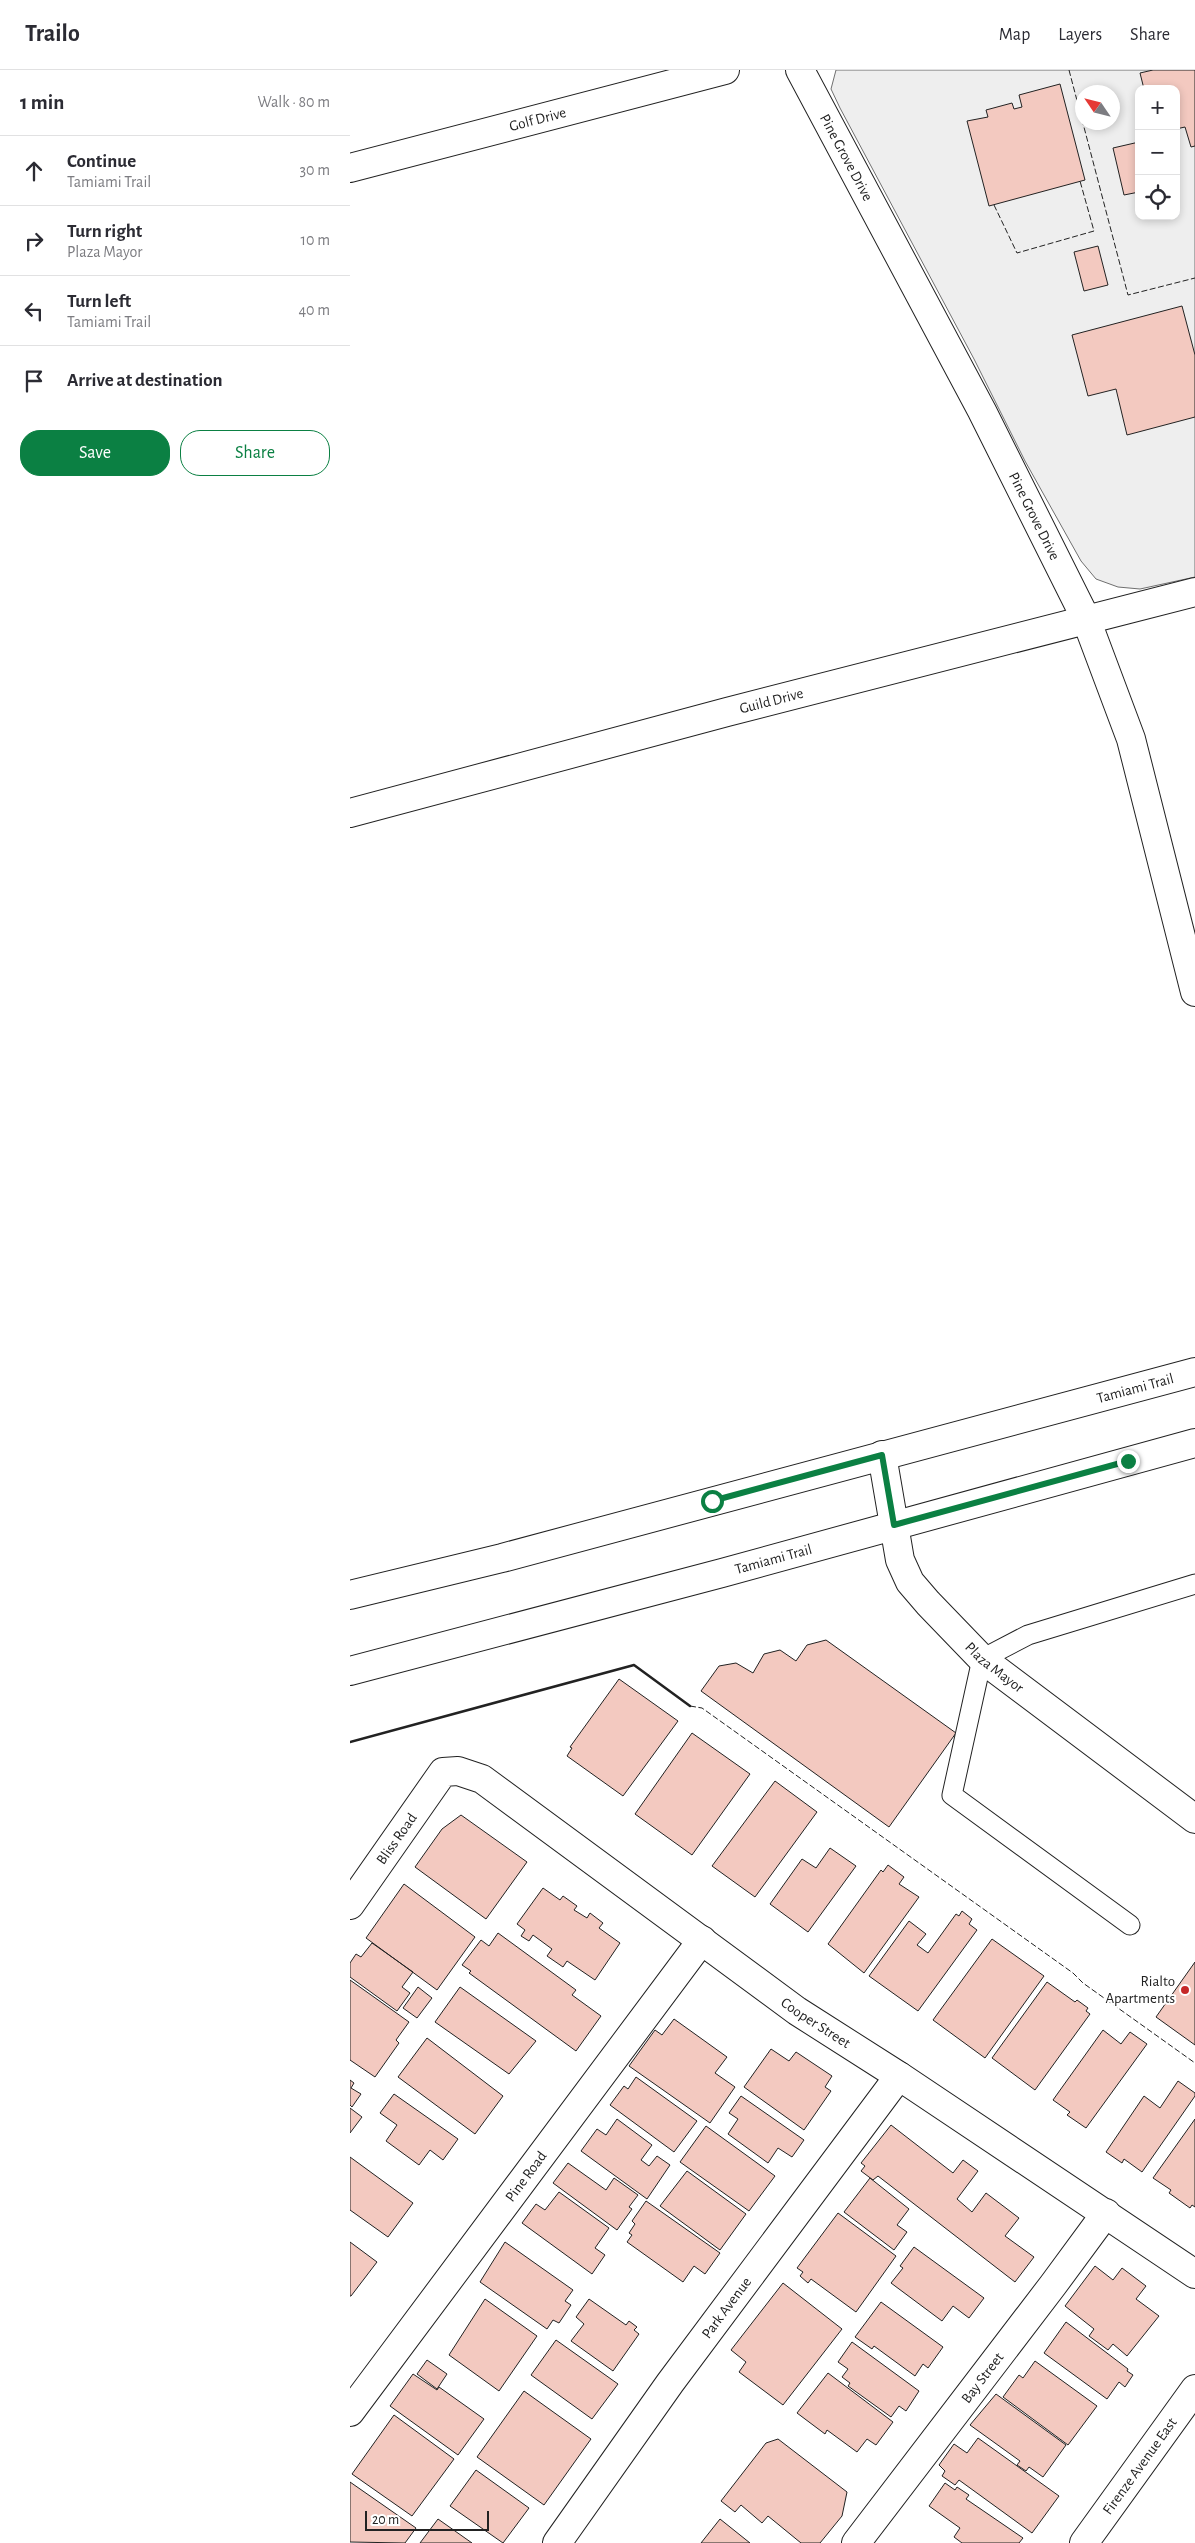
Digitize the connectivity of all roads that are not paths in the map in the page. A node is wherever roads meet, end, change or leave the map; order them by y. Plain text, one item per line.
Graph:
1 (725, 70) edge
2 (800, 70) edge
3 (350, 168) edge
4 (1195, 592) edge
5 (1086, 619) junction
6 (350, 813) edge
7 (1195, 992) edge
8 (1195, 1372) edge
9 (1195, 1443) edge
10 (882, 1455) junction
11 (894, 1525) junction
12 (1195, 1584) edge
13 (350, 1595) edge
14 (982, 1659) junction
15 (350, 1671) edge
16 (443, 1772) joint
17 (1195, 1819) edge
18 (350, 1905) edge
19 (1130, 1925) dead end
20 (702, 1940) junction
21 (900, 2076) junction
22 (1106, 2213) junction
23 (1195, 2274) edge
24 (1195, 2389) edge
25 (350, 2412) edge
26 (557, 2543) edge
27 (856, 2543) edge
28 (1084, 2543) edge

1 - 3 street, Golf Drive
2 - 5 street, Pine Grove Drive
4 - 5 street, Guild Drive
5 - 6 street, Guild Drive
5 - 7 street, Pine Grove Drive
8 - 10 street, Tamiami Trail
9 - 11 street, Tamiami Trail
10 - 11 street, Plaza Mayor
10 - 13 street, Tamiami Trail
11 - 14 street, Plaza Mayor
11 - 15 street, Tamiami Trail
12 - 14 lane
14 - 17 street, Plaza Mayor
14 - 19 lane
16 - 18 street, Bliss Road
16 - 20 street, Cooper Street
20 - 21 street, Cooper Street
20 - 25 street, Pine Road
21 - 22 street, Cooper Street
21 - 26 street, Park Avenue
22 - 23 street, Cooper Street
22 - 27 street, Bay Street
24 - 28 street, Firenze Avenue East

